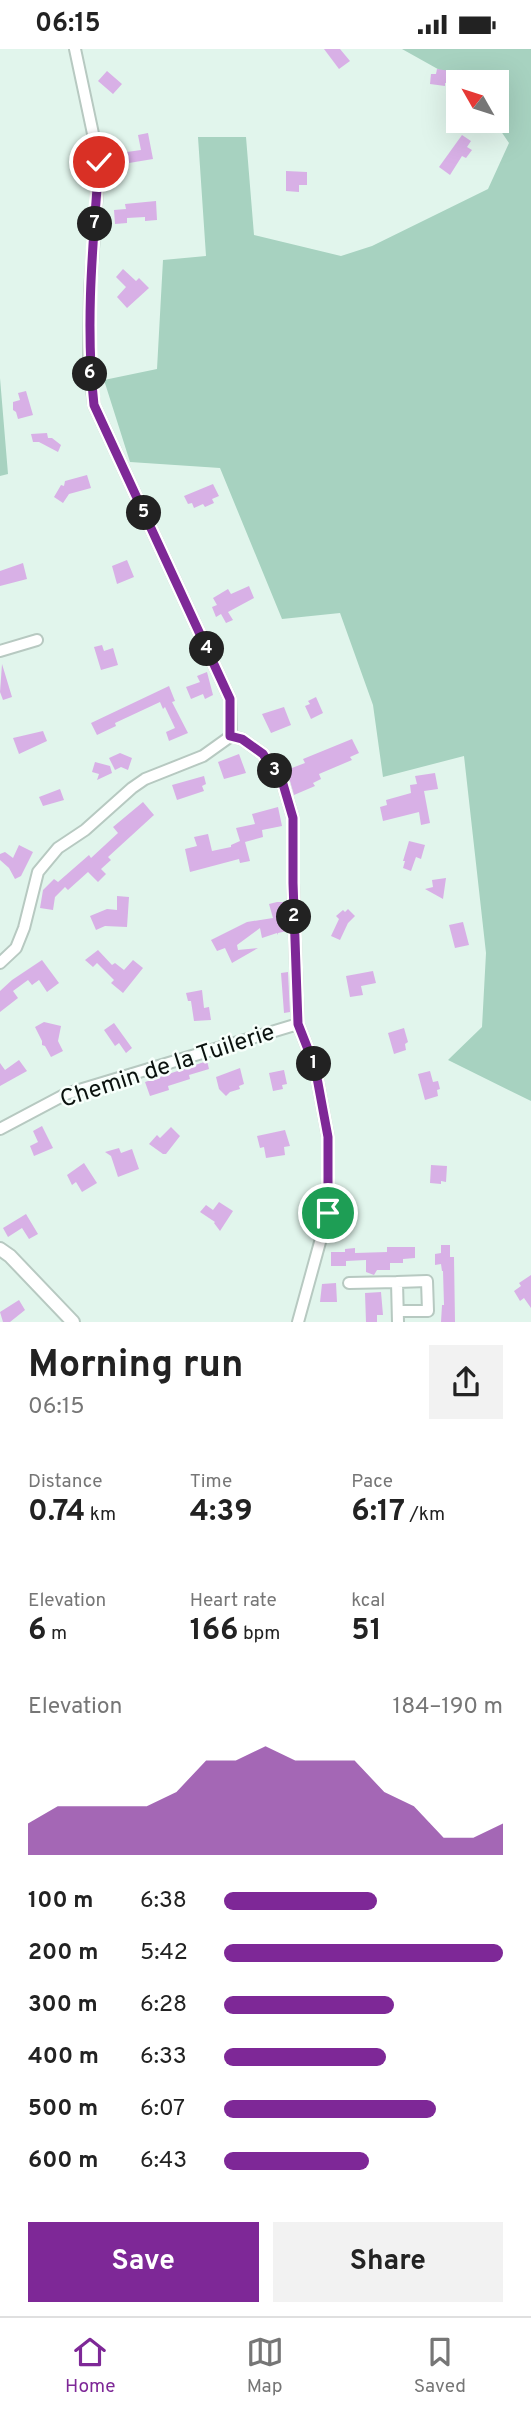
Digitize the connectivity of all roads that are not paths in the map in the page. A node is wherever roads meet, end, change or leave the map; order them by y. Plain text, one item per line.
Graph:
1 (75, 49) edge
2 (37, 640) dead end
3 (0, 651) edge
4 (230, 736) junction
5 (0, 963) edge
6 (298, 1024) junction
7 (0, 1129) edge
8 (0, 1249) edge
9 (397, 1282) junction
10 (349, 1283) dead end
11 (398, 1316) edge
12 (73, 1322) edge
13 (298, 1322) edge

1 - 4 street
2 - 3 street
4 - 5 street
4 - 6 street
6 - 7 street, Chemin de la Tuilerie
6 - 13 street
8 - 12 street
9 - 10 street
9 - 11 street
9 - 11 street

